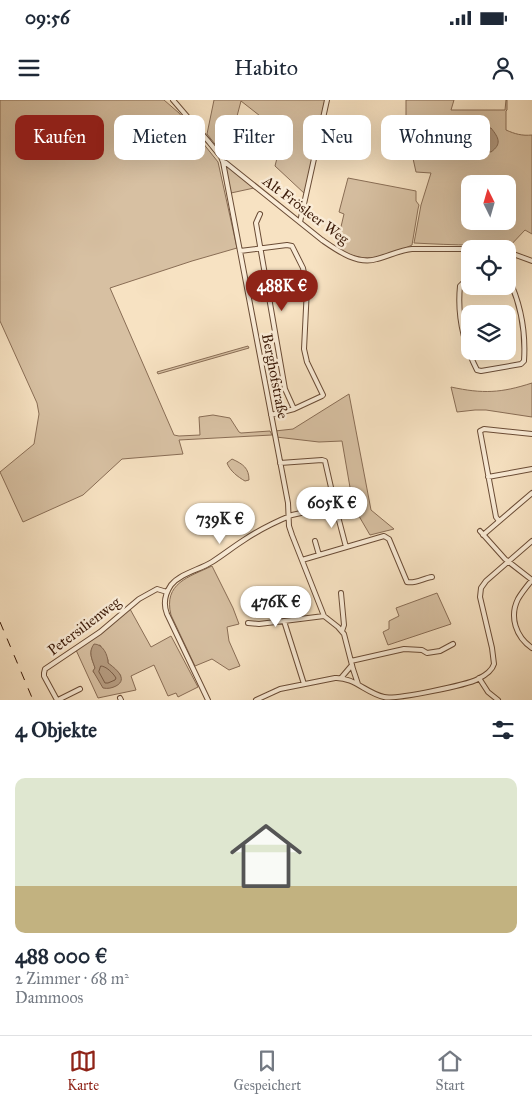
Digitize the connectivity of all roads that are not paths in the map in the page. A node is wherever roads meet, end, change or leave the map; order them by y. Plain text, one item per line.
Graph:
1 (173, 100) edge
2 (327, 100) edge
3 (223, 162) junction
4 (260, 214) dead end
5 (300, 222) junction
6 (261, 248) junction
7 (461, 249) edge
8 (240, 251) junction
9 (516, 255) edge
10 (532, 261) edge
11 (461, 285) edge
12 (516, 295) edge
13 (294, 409) junction
14 (270, 415) junction
15 (532, 434) edge
16 (280, 463) junction
17 (532, 469) edge
18 (488, 476) junction
19 (532, 493) edge
20 (350, 502) dead end
21 (335, 505) junction
22 (289, 516) junction
23 (499, 521) junction
24 (480, 531) dead end
25 (484, 535) junction
26 (315, 541) dead end
27 (532, 541) edge
28 (346, 547) junction
29 (319, 555) junction
30 (302, 560) junction
31 (508, 562) junction
32 (432, 577) dead end
33 (532, 580) edge
34 (167, 592) junction
35 (341, 594) dead end
36 (324, 616) junction
37 (284, 621) junction
38 (248, 623) dead end
39 (342, 631) junction
40 (453, 644) dead end
41 (532, 648) edge
42 (352, 663) junction
43 (341, 678) junction
44 (479, 678) junction
45 (304, 684) junction
46 (358, 684) junction
47 (80, 689) dead end
48 (379, 698) edge
49 (58, 700) edge
50 (208, 700) edge
51 (256, 700) edge
52 (498, 700) edge

1 - 3 street, Berghofstraße
2 - 5 street
3 - 5 street, Alt Frösleer Weg
3 - 8 street, Berghofstraße
4 - 6 street
5 - 7 street, Alt Frösleer Weg
6 - 8 street
6 - 13 street
6 - 13 street
8 - 14 street, Berghofstraße
9 - 10 street
11 - 12 street
13 - 14 street
14 - 16 street, Berghofstraße
15 - 18 street
16 - 21 street
16 - 22 street, Berghofstraße
17 - 18 street
18 - 23 street
19 - 23 street
20 - 21 street
21 - 22 street
21 - 28 street
22 - 30 street, Berghofstraße
22 - 34 street
23 - 25 street
24 - 25 street
25 - 31 street
26 - 29 street
27 - 31 street
28 - 29 street
28 - 32 street
29 - 30 street
30 - 36 street, Berghofstraße
31 - 33 street
31 - 44 street
33 - 41 street
34 - 49 street, Petersilienweg
34 - 50 street
35 - 39 street
36 - 37 street
36 - 39 street, Berghofstraße
37 - 38 street
37 - 45 street
39 - 42 street
40 - 42 street
42 - 43 street
42 - 46 street
43 - 45 street
43 - 46 street
44 - 48 street
44 - 52 street
45 - 51 street
46 - 48 street
47 - 49 street

